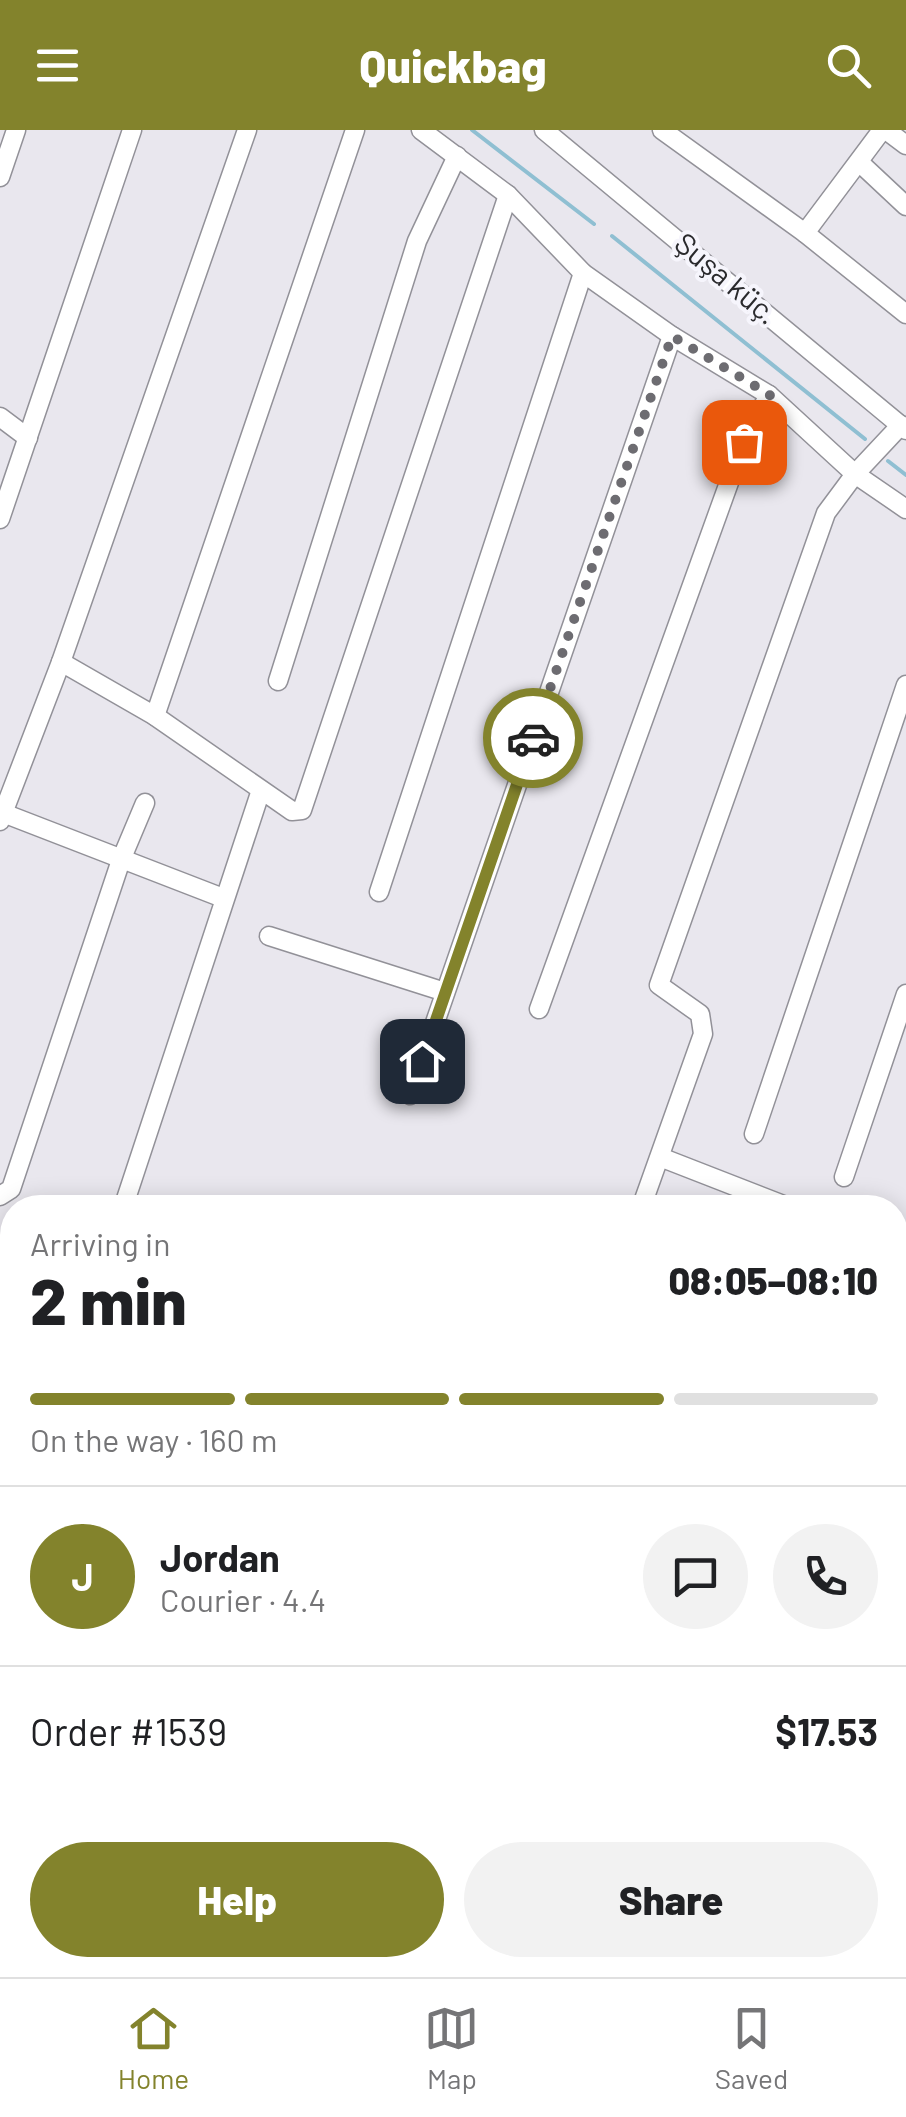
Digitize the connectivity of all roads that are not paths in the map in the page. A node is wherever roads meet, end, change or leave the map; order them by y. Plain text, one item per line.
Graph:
1 (16, 130) edge
2 (132, 130) edge
3 (247, 130) edge
4 (355, 130) edge
5 (420, 130) edge
6 (544, 130) edge
7 (662, 130) edge
8 (884, 130) edge
9 (906, 145) edge
10 (457, 156) junction
11 (859, 162) junction
12 (0, 177) edge
13 (508, 195) junction
14 (906, 206) edge
15 (805, 233) junction
16 (583, 273) junction
17 (906, 314) edge
18 (672, 336) junction
19 (770, 395) junction
20 (0, 418) edge
21 (903, 428) edge
22 (28, 438) junction
23 (855, 474) junction
24 (906, 509) edge
25 (1, 515) edge
26 (61, 662) junction
27 (278, 681) dead end
28 (906, 685) edge
29 (155, 716) junction
30 (261, 790) junction
31 (146, 803) dead end
32 (2, 817) edge
33 (121, 860) junction
34 (379, 892) dead end
35 (224, 898) junction
36 (269, 936) dead end
37 (445, 992) junction
38 (906, 994) edge
39 (539, 1008) dead end
40 (410, 1095) dead end
41 (754, 1134) dead end
42 (660, 1157) junction
43 (844, 1177) dead end
44 (1, 1195) edge
45 (127, 1195) edge
46 (646, 1195) edge
47 (758, 1195) edge

1 - 12 street
2 - 22 street
3 - 26 street
4 - 29 street
5 - 10 street
6 - 21 street, Şuşa küç.
7 - 15 street
8 - 9 street
8 - 11 street
10 - 13 street
10 - 27 street
11 - 14 street
11 - 15 street
13 - 16 street
13 - 30 street
15 - 17 street
16 - 18 street
16 - 34 street
18 - 19 street
18 - 37 street
19 - 23 street
19 - 39 street
20 - 22 street
21 - 23 street
22 - 25 street
23 - 24 street
23 - 42 street
26 - 29 street
26 - 32 street
28 - 41 street
29 - 30 street
30 - 35 street
31 - 33 street
32 - 33 street
33 - 35 street
33 - 44 street
35 - 45 street
36 - 37 street
37 - 40 street
38 - 43 street
42 - 46 street
42 - 47 street

